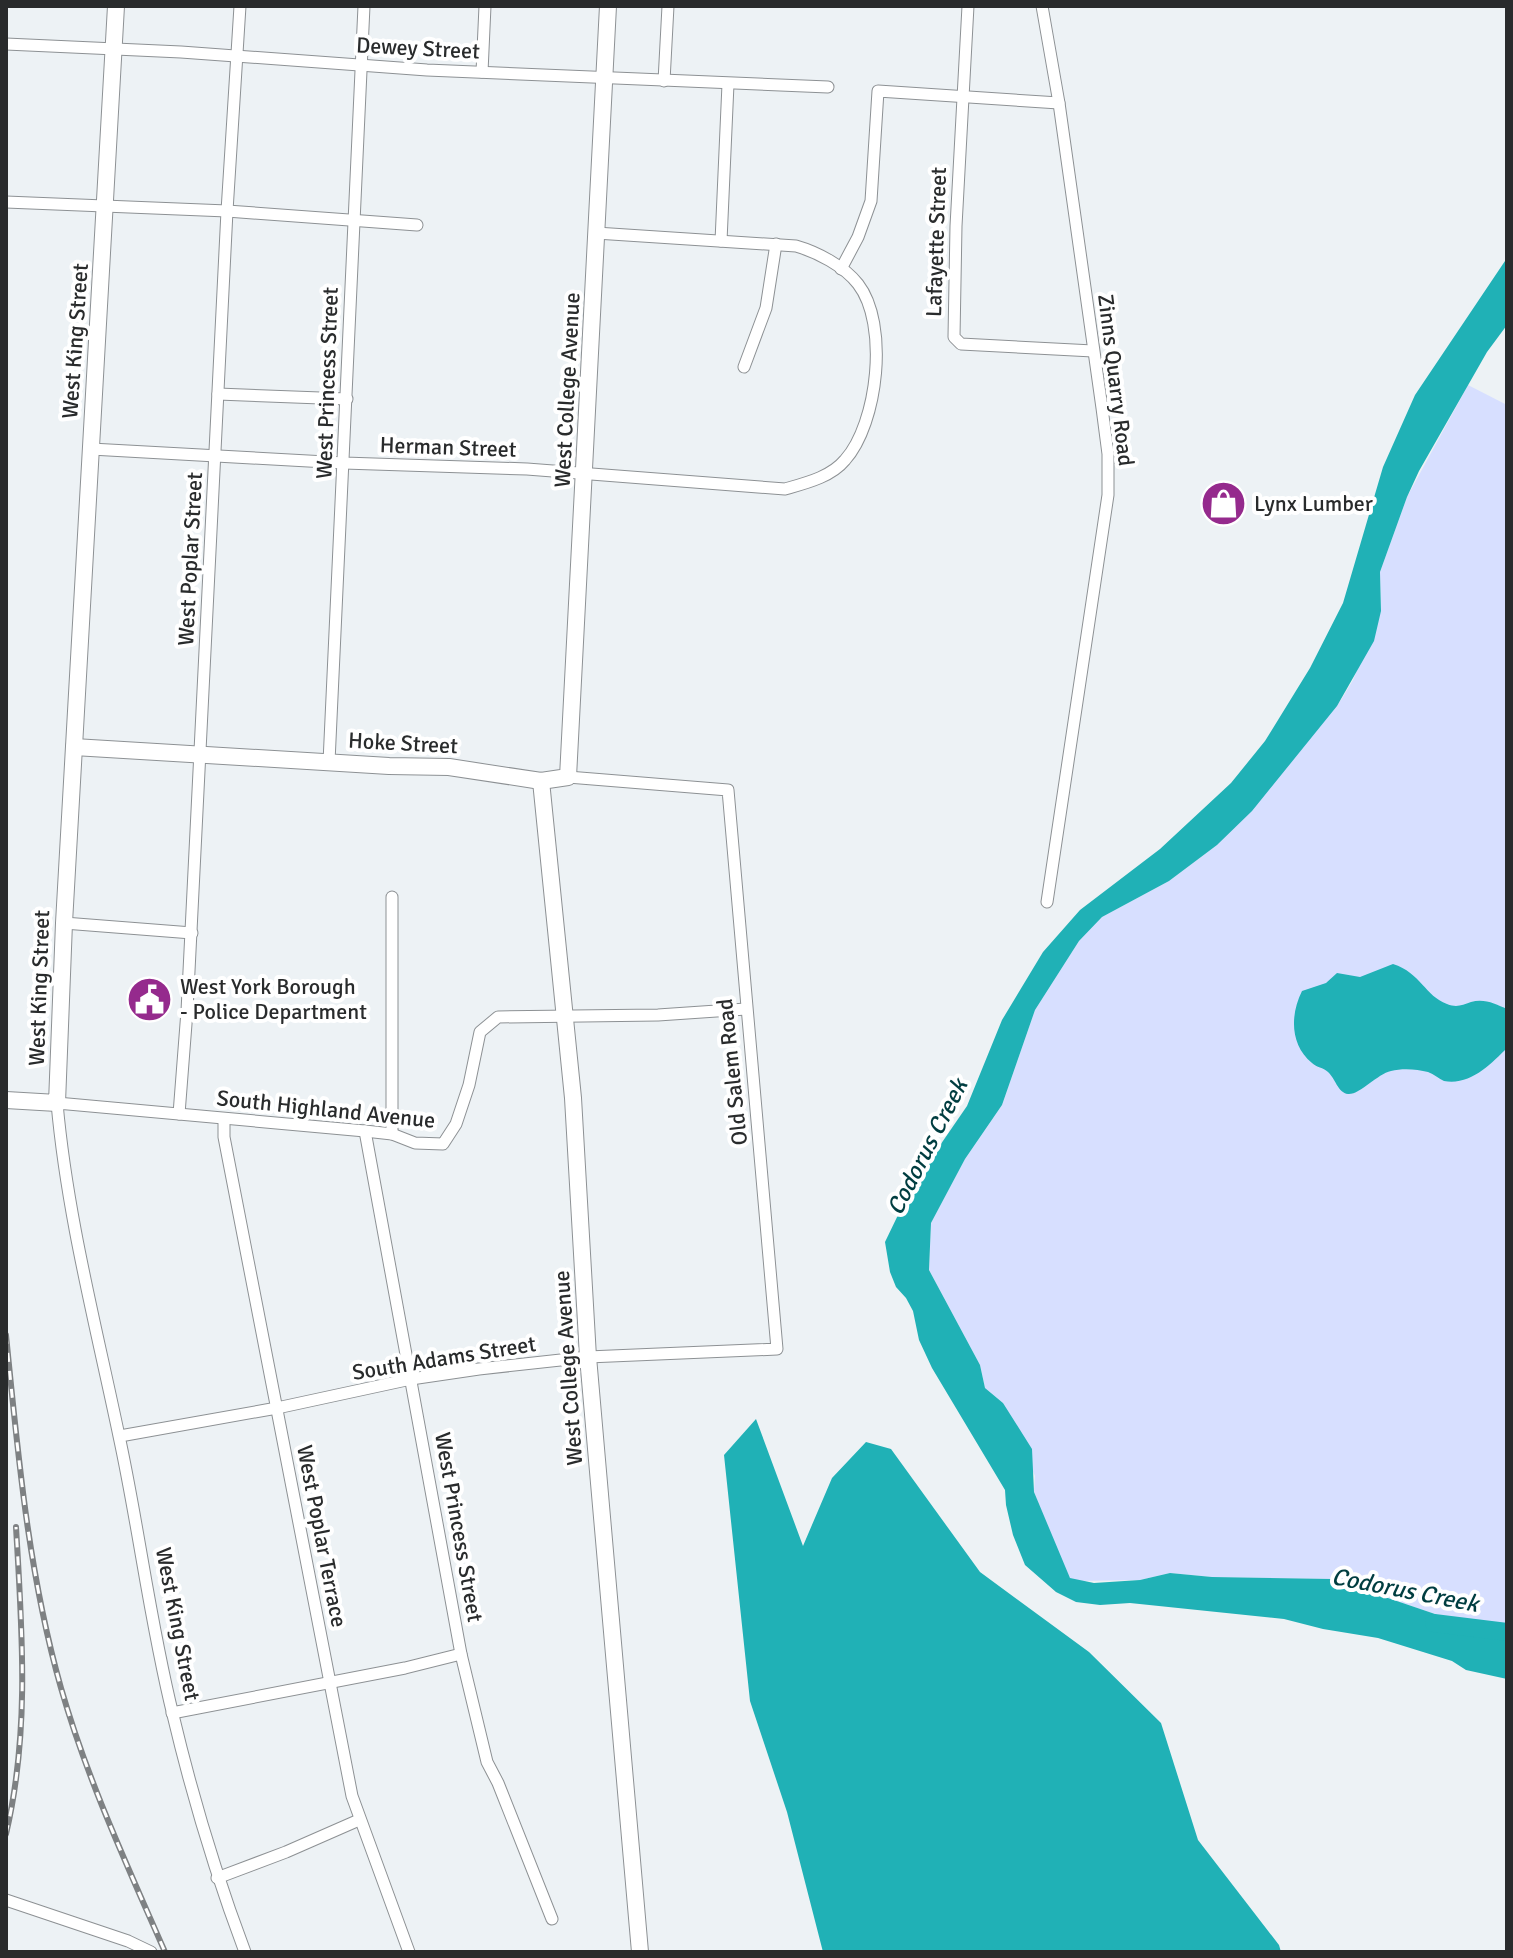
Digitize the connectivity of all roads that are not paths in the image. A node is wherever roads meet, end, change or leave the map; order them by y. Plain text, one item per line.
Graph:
1 (116, 6) edge
2 (240, 6) edge
3 (364, 6) edge
4 (485, 6) edge
5 (608, 6) edge
6 (668, 6) edge
7 (968, 6) edge
8 (1042, 6) edge
9 (6, 44) edge
10 (114, 48) junction
11 (237, 56) junction
12 (361, 66) junction
13 (482, 72) junction
14 (604, 79) junction
15 (664, 81) junction
16 (728, 84) junction
17 (828, 87) dead end
18 (963, 97) junction
19 (1059, 103) junction
20 (6, 202) edge
21 (106, 206) junction
22 (227, 211) junction
23 (354, 220) junction
24 (417, 225) dead end
25 (596, 233) junction
26 (721, 241) junction
27 (776, 244) junction
28 (841, 269) junction
29 (1093, 351) junction
30 (744, 367) dead end
31 (218, 394) junction
32 (347, 399) junction
33 (91, 449) junction
34 (216, 454) junction
35 (344, 463) junction
36 (584, 474) junction
37 (74, 747) junction
38 (199, 754) junction
39 (329, 762) junction
40 (568, 777) junction
41 (541, 781) junction
42 (728, 790) joint
43 (392, 897) dead end
44 (1047, 902) dead end
45 (64, 923) junction
46 (192, 933) junction
47 (746, 1009) junction
48 (563, 1018) junction
49 (6, 1100) edge
50 (57, 1103) junction
51 (179, 1114) junction
52 (224, 1119) junction
53 (365, 1131) junction
54 (392, 1134) junction
55 (777, 1349) joint
56 (588, 1357) junction
57 (411, 1379) junction
58 (277, 1408) junction
59 (120, 1436) junction
60 (461, 1654) junction
61 (329, 1683) junction
62 (172, 1713) junction
63 (359, 1820) junction
64 (217, 1878) junction
65 (6, 1900) edge
66 (552, 1919) dead end
67 (151, 1952) edge
68 (245, 1952) edge
69 (409, 1952) edge
70 (640, 1952) edge

1 - 10 street, West King Street
2 - 11 street, West Poplar Street
3 - 12 street, West Princess Street
4 - 13 street
5 - 14 street, West College Avenue
6 - 15 street
7 - 18 street, Lafayette Street
8 - 19 street, Zinns Quarry Road
9 - 10 street, Dewey Street
10 - 11 street, Dewey Street
10 - 21 street, West King Street
11 - 12 street, Dewey Street
11 - 22 street, West Poplar Street
12 - 13 street, Dewey Street
12 - 23 street, West Princess Street
13 - 14 street, Dewey Street
14 - 15 street, Dewey Street
14 - 25 street, West College Avenue
15 - 16 street, Dewey Street
16 - 17 street, Dewey Street
16 - 26 street
18 - 19 street
18 - 28 street
18 - 29 street, Lafayette Street
19 - 29 street, Zinns Quarry Road
20 - 21 street
21 - 22 street
21 - 33 street, West King Street
22 - 23 street
22 - 31 street, West Poplar Street
23 - 24 street
23 - 32 street, West Princess Street
25 - 26 street
25 - 36 street, West College Avenue
26 - 27 street
27 - 28 street
27 - 30 street
28 - 36 street, Herman Street
29 - 44 street, Zinns Quarry Road
31 - 32 street
31 - 34 street, West Poplar Street
32 - 35 street, West Princess Street
33 - 34 street, Herman Street
33 - 37 street, West King Street
34 - 35 street, Herman Street
34 - 38 street, West Poplar Street
35 - 36 street, Herman Street
35 - 39 street, West Princess Street
36 - 40 street, West College Avenue
37 - 38 street, Hoke Street
37 - 45 street, West King Street
38 - 39 street, Hoke Street
38 - 46 street, West Poplar Street
39 - 41 street, Hoke Street
40 - 41 street, Hoke Street
40 - 42 street, Hoke Street
41 - 48 street, West College Avenue
42 - 47 street, Old Salem Road
43 - 54 street
45 - 46 street
45 - 50 street, West King Street
46 - 51 street, West Poplar Street
47 - 48 street, South Highland Avenue
47 - 55 street, Old Salem Road
48 - 54 street, South Highland Avenue
48 - 56 street, West College Avenue
49 - 50 street, South Highland Avenue
50 - 51 street, South Highland Avenue
50 - 59 street, West King Street
51 - 52 street, South Highland Avenue
52 - 53 street, South Highland Avenue
52 - 58 street, West Poplar Terrace
53 - 54 street, South Highland Avenue
53 - 57 street, West Princess Street
55 - 56 street, South Adams Street
56 - 57 street, South Adams Street
56 - 70 street, West College Avenue
57 - 58 street, South Adams Street
57 - 60 street, West Princess Street
58 - 59 street, South Adams Street
58 - 61 street, West Poplar Terrace
59 - 62 street, West King Street
60 - 61 street
60 - 66 street, West Princess Street
61 - 62 street
61 - 63 street, West Poplar Terrace
62 - 64 street, West King Street
63 - 64 street
63 - 69 street, West Poplar Terrace
64 - 68 street, West King Street
65 - 67 street

